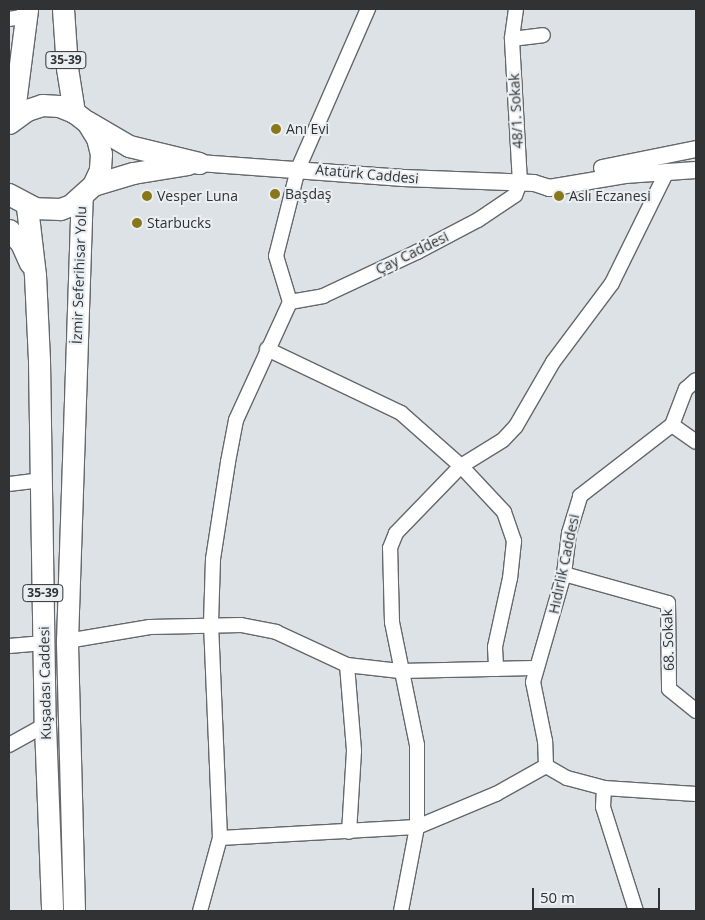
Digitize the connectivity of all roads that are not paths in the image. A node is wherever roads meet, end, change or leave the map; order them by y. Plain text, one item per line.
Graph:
1 (62, 9) edge
2 (368, 9) edge
3 (516, 9) edge
4 (21, 15) edge
5 (543, 35) dead end
6 (512, 39) junction
7 (81, 117) junction
8 (11, 121) edge
9 (696, 149) edge
10 (199, 163) junction
11 (298, 168) junction
12 (696, 170) edge
13 (667, 171) junction
14 (527, 183) junction
15 (88, 191) junction
16 (9, 194) edge
17 (27, 207) junction
18 (9, 230) edge
19 (35, 274) junction
20 (290, 302) junction
21 (267, 349) junction
22 (77, 352) joint
23 (696, 380) edge
24 (672, 425) junction
25 (696, 442) edge
26 (461, 466) junction
27 (41, 480) junction
28 (9, 484) edge
29 (564, 574) junction
30 (211, 623) junction
31 (67, 641) junction
32 (44, 643) junction
33 (9, 646) edge
34 (348, 665) junction
35 (496, 668) junction
36 (535, 668) junction
37 (400, 671) junction
38 (696, 711) edge
39 (45, 725) junction
40 (9, 745) edge
41 (546, 766) junction
42 (604, 788) junction
43 (696, 794) edge
44 (417, 827) junction
45 (349, 832) junction
46 (220, 838) junction
47 (52, 911) edge
48 (74, 911) edge
49 (200, 911) edge
50 (401, 911) edge
51 (636, 911) edge

1 - 7 main road, 35-39
2 - 11 street
3 - 6 street, 48/1. Sokak
4 - 8 main road
5 - 6 street
6 - 14 street, 48/1. Sokak
7 - 8 main road
7 - 10 main road
7 - 15 main road, İzmir Seferihisar Yolu
9 - 14 street, Atatürk Caddesi
10 - 11 street, Atatürk Caddesi
10 - 15 main road
11 - 14 street, Atatürk Caddesi
11 - 20 street
12 - 13 street, Atatürk Caddesi
13 - 14 street, Atatürk Caddesi
13 - 26 street
14 - 20 street, Çay Caddesi
15 - 17 main road
15 - 22 main road, İzmir Seferihisar Yolu / 35-39
16 - 17 main road
17 - 19 main road, 35-39
18 - 19 main road
19 - 27 main road, Kuşadası Caddesi / 35-39
20 - 21 street
21 - 26 street
21 - 30 street
22 - 31 main road, Kuşadası Caddesi / 35-39
23 - 24 street
24 - 25 street
24 - 29 street, Hıdırlık Caddesi
26 - 35 street
26 - 37 street
27 - 28 street
27 - 32 main road, Kuşadası Caddesi / 35-39
29 - 36 street, Hıdırlık Caddesi
29 - 38 street, 68. Sokak
30 - 31 street
30 - 34 street
30 - 46 street
31 - 48 main road, Kuşadası Caddesi / 35-39
32 - 33 street
32 - 39 main road, Kuşadası Caddesi / 35-39
34 - 37 street
34 - 45 street
35 - 36 street
35 - 37 street
36 - 41 street, Hıdırlık Caddesi
37 - 44 street
39 - 40 street
39 - 47 main road, Kuşadası Caddesi / 35-39
41 - 42 street
41 - 44 street
42 - 43 street
42 - 51 street
44 - 45 street
44 - 50 street
45 - 46 street
46 - 49 street

